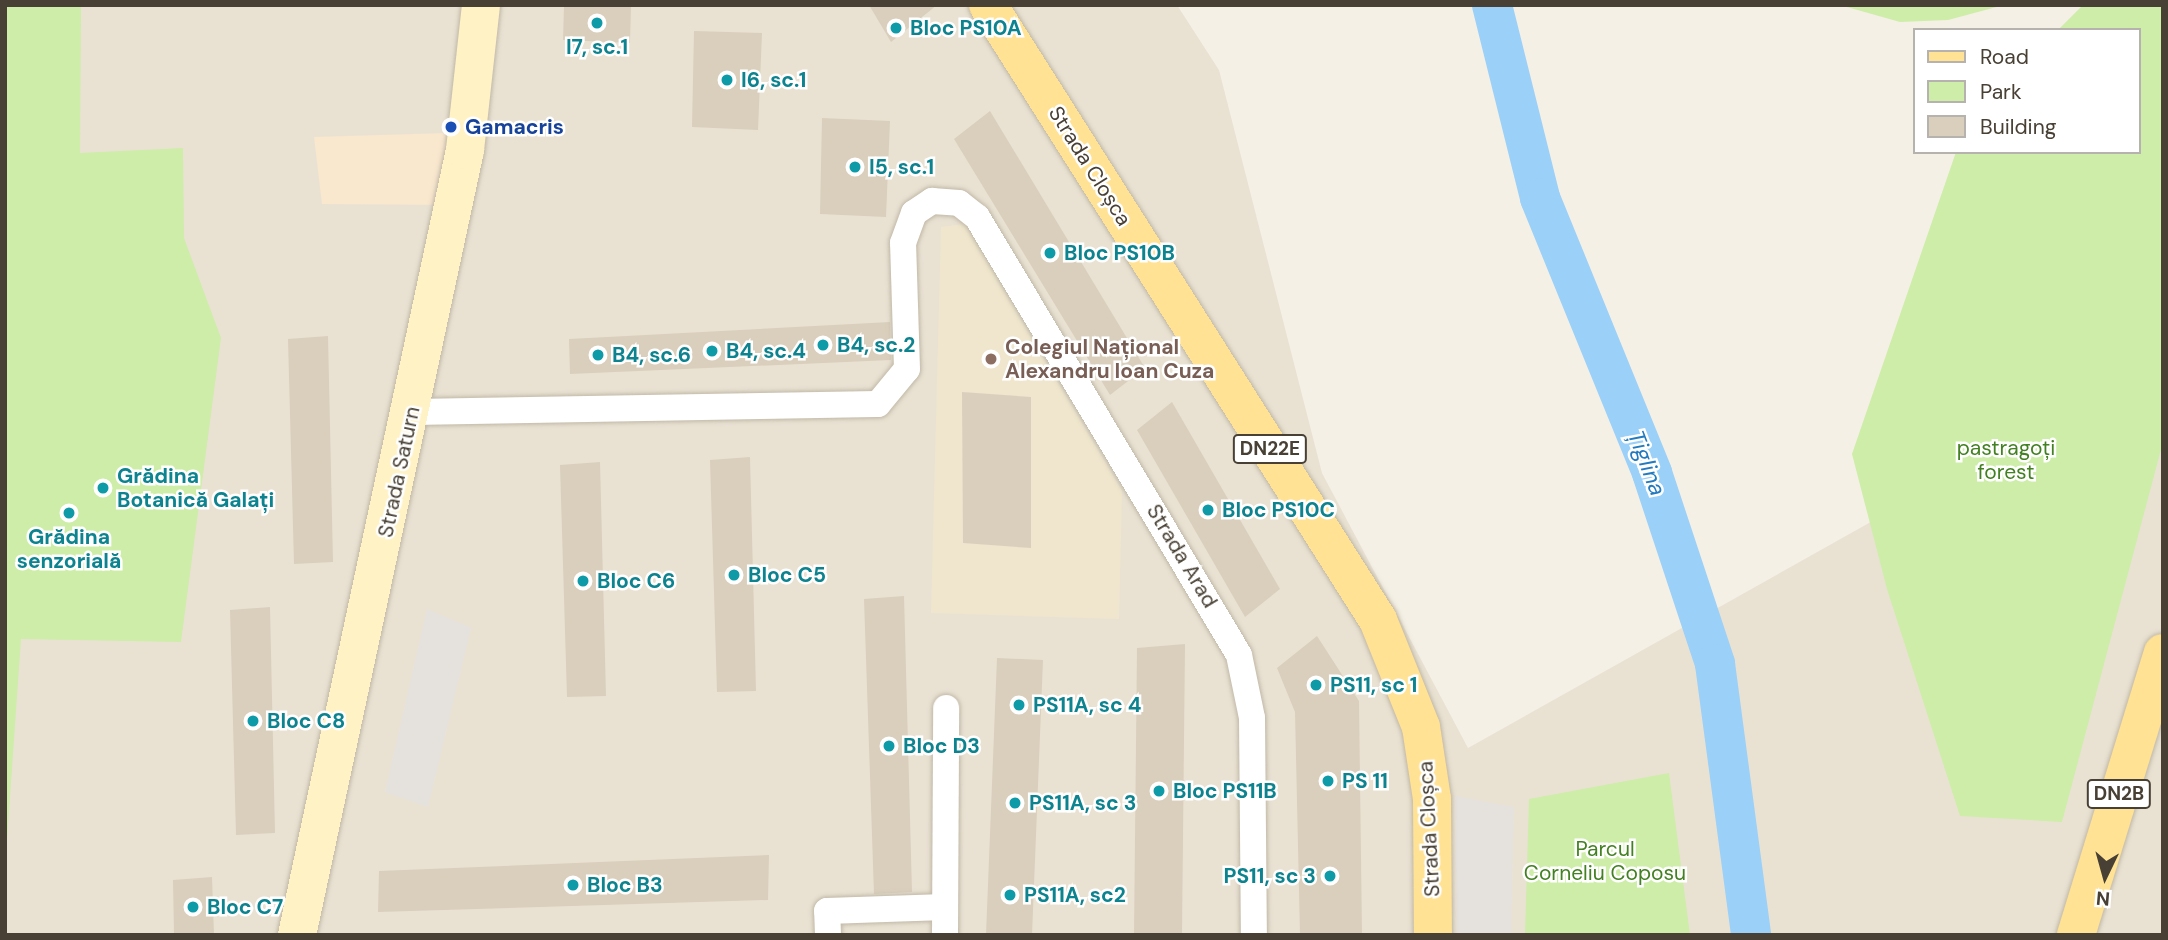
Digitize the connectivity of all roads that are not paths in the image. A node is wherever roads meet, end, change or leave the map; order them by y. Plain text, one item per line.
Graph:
1 (481, 5) edge
2 (988, 5) edge
3 (412, 412) junction
4 (2163, 653) edge
5 (946, 708) dead end
6 (945, 907) junction
7 (827, 923) edge
8 (297, 935) edge
9 (945, 935) edge
10 (1254, 935) edge
11 (1433, 935) edge
12 (2076, 935) edge

1 - 3 street, Strada Saturn
2 - 11 main road, Strada Cloșca / DN22E
3 - 8 street, Strada Saturn
3 - 10 street, Strada Arad
4 - 12 main road, DN2B
5 - 6 street
6 - 7 street
6 - 9 street

